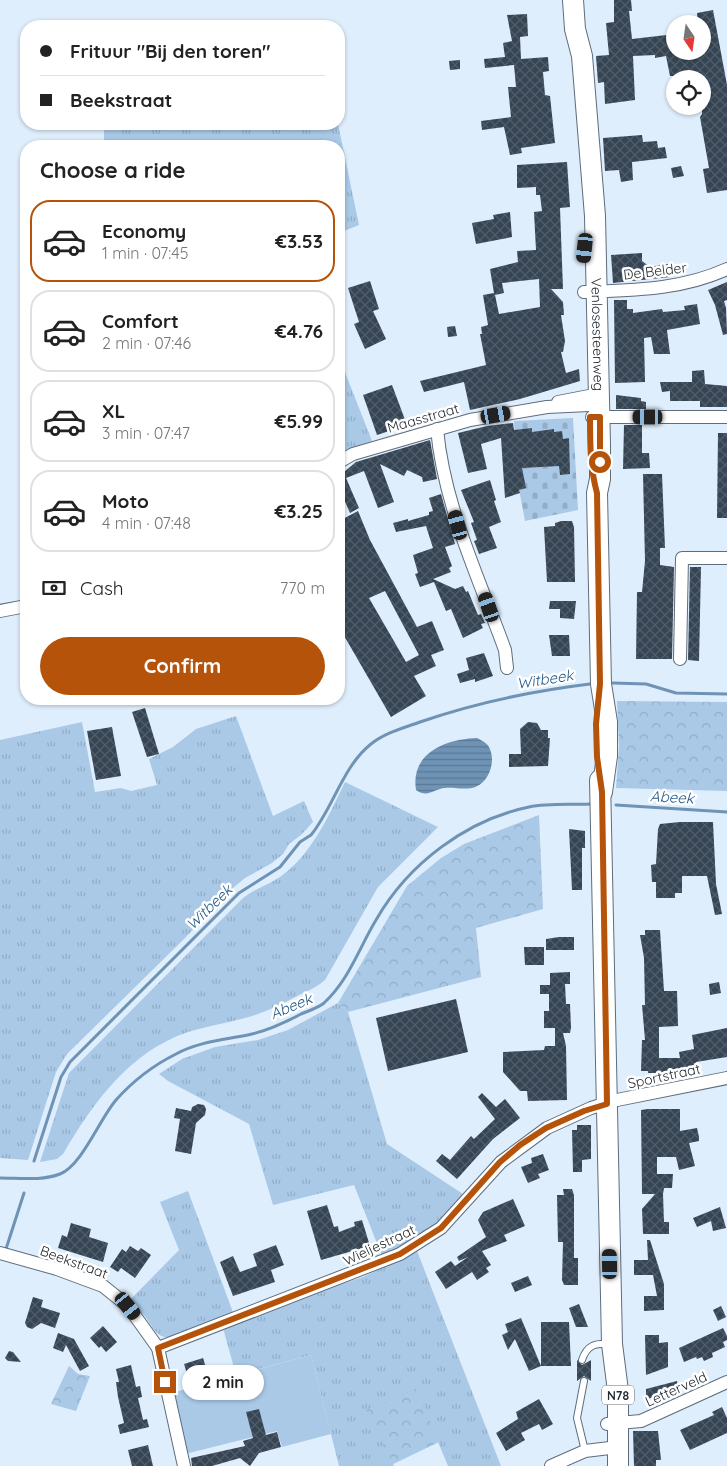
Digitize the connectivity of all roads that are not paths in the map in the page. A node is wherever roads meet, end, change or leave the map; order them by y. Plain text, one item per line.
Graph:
1 (572, 0) edge
2 (727, 269) edge
3 (590, 292) junction
4 (593, 407) junction
5 (727, 417) edge
6 (437, 430) junction
7 (345, 459) edge
8 (727, 558) edge
9 (20, 607) edge
10 (0, 611) edge
11 (680, 659) dead end
12 (507, 668) dead end
13 (727, 1078) edge
14 (607, 1104) junction
15 (0, 1253) edge
16 (612, 1344) junction
17 (158, 1348) junction
18 (582, 1360) dead end
19 (584, 1381) dead end
20 (727, 1382) edge
21 (612, 1424) junction
22 (585, 1451) junction
23 (613, 1457) edge
24 (184, 1466) edge
25 (551, 1466) edge

1 - 3 main road, Venlosesteenweg / N78
2 - 3 street, De Belder
3 - 4 main road, Venlosesteenweg / N78
4 - 5 street, Maasstraat
4 - 6 street, Maasstraat
4 - 14 main road, Venlosesteenweg / N78
6 - 7 street, Maasstraat
6 - 12 street
8 - 11 street
9 - 10 street
13 - 14 street, Sportstraat
14 - 16 main road, Venlosesteenweg / N78
14 - 17 street, Wieljestraat
15 - 17 street, Beekstraat
16 - 18 lane
16 - 21 main road, Venlosesteenweg / N78
17 - 24 street, Beekstraat
19 - 22 lane
20 - 21 street, Letterveld
21 - 23 main road, Venlosesteenweg / N78
22 - 23 street
22 - 25 street

